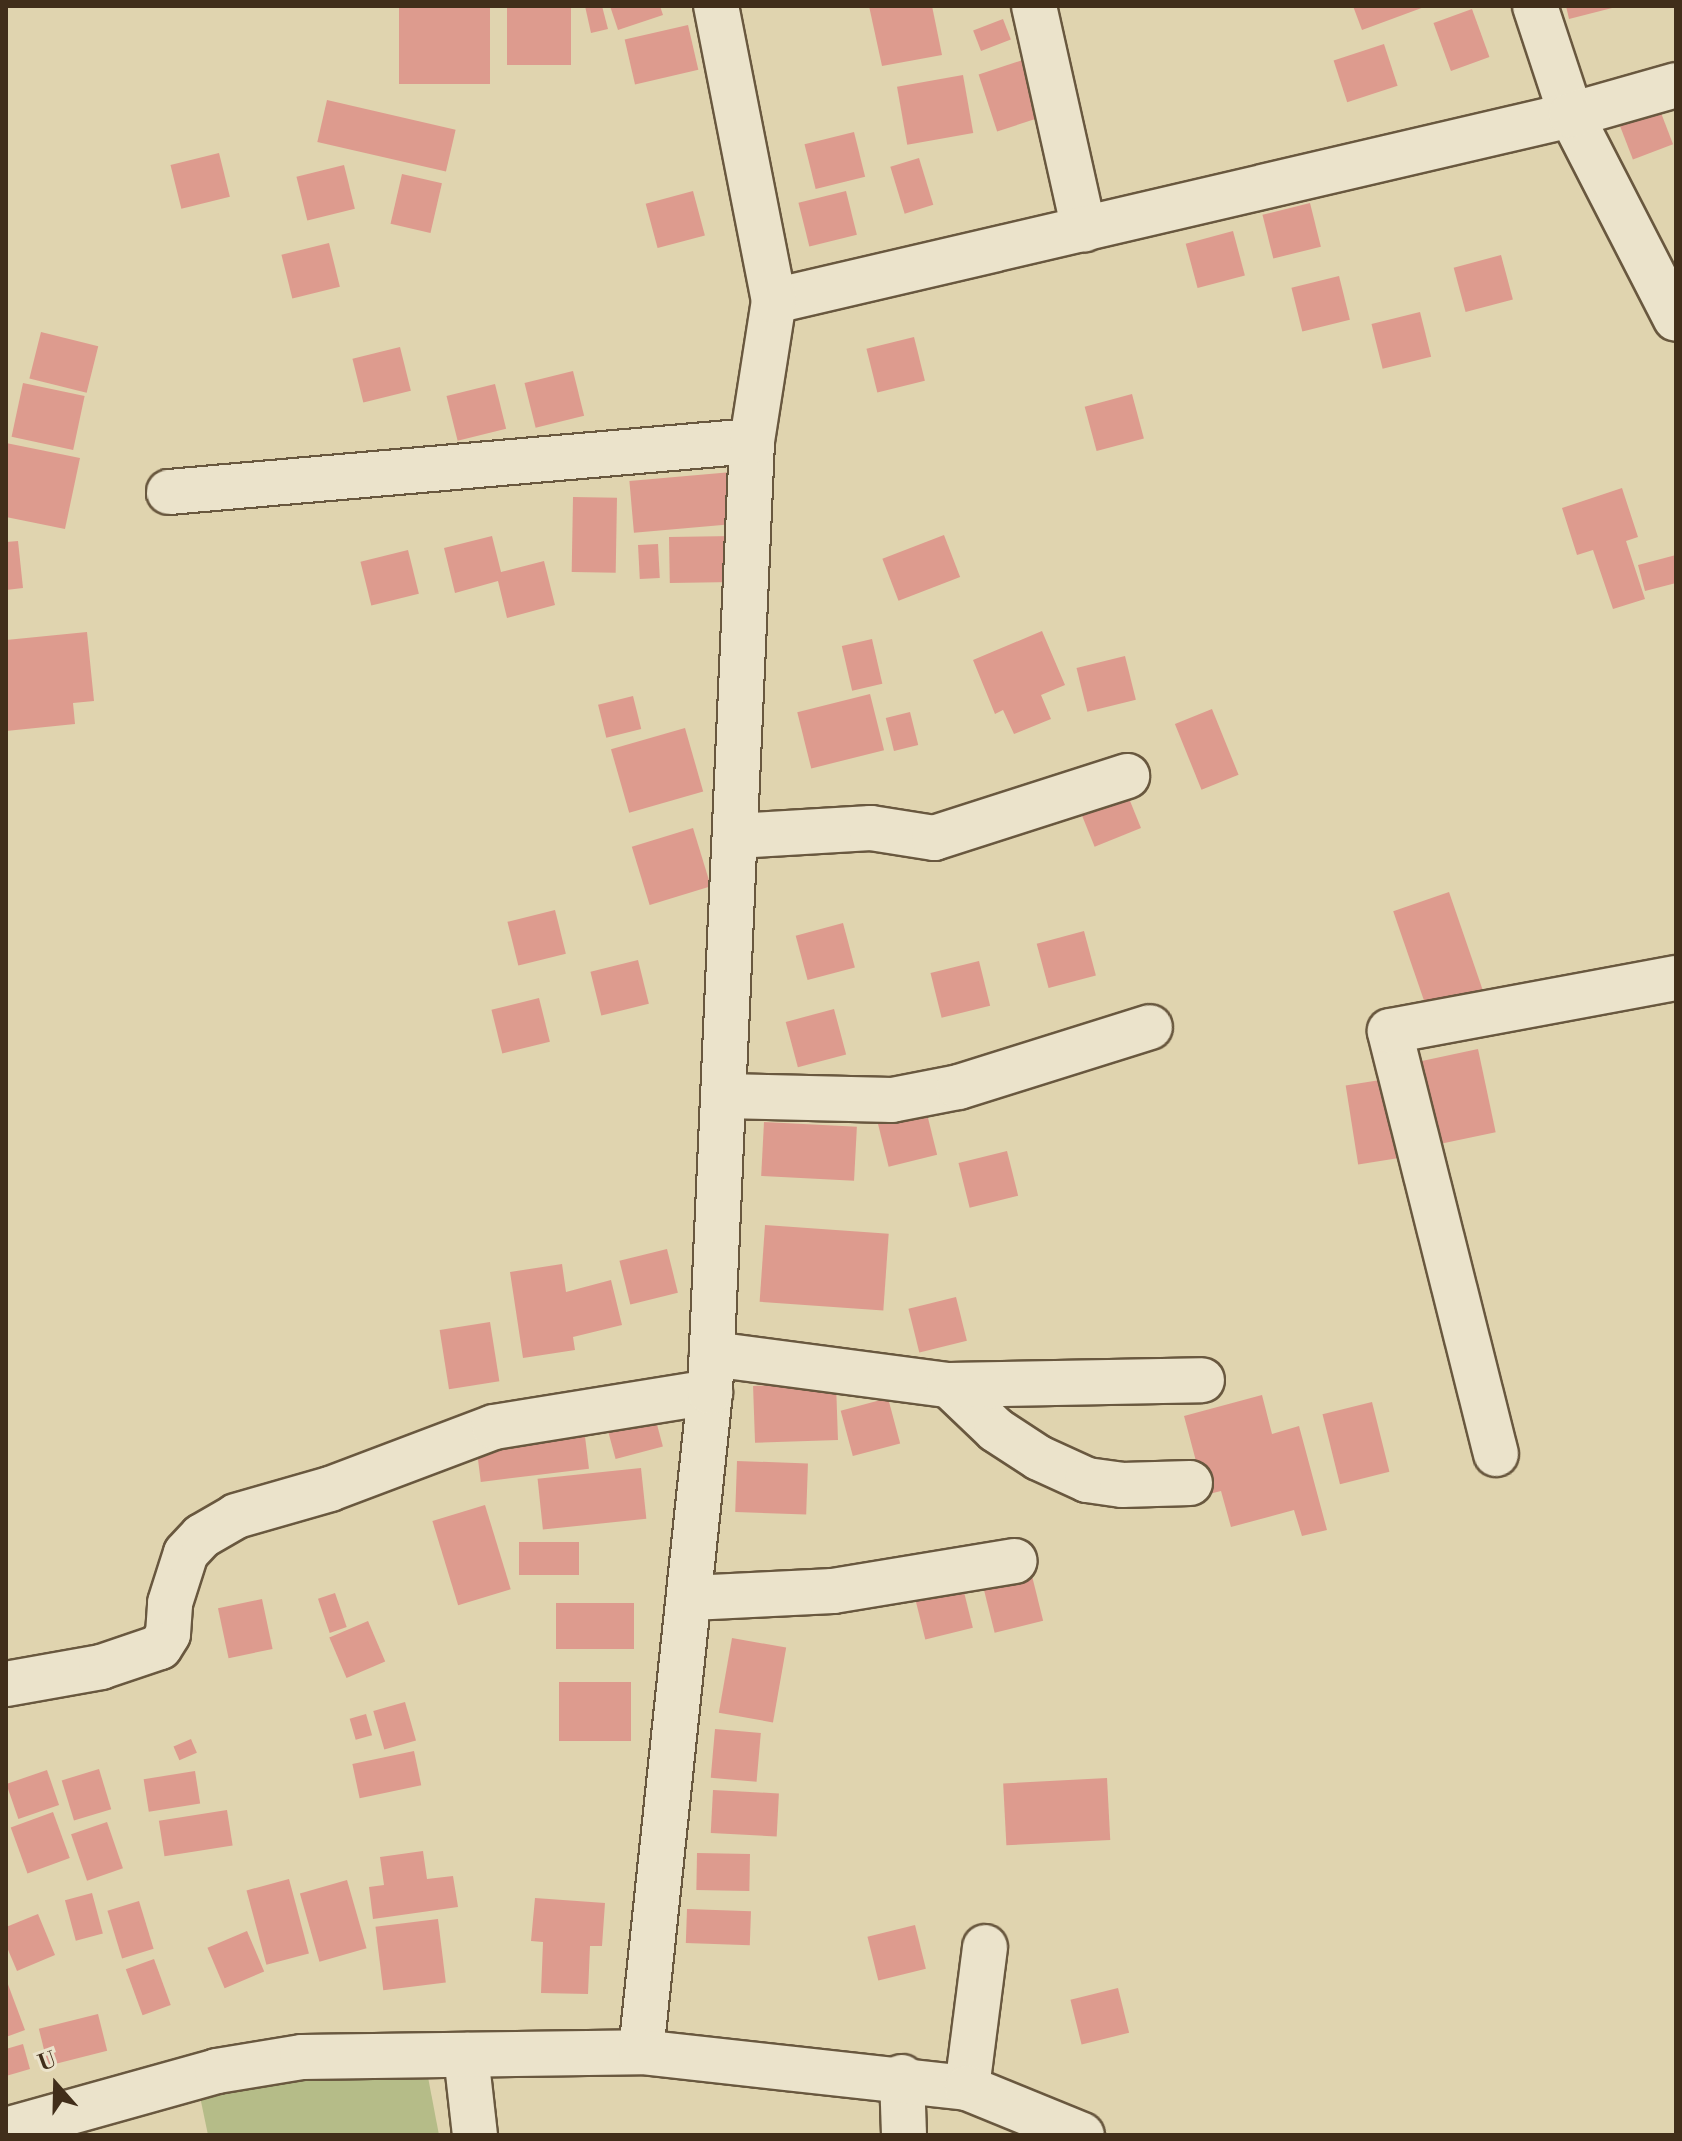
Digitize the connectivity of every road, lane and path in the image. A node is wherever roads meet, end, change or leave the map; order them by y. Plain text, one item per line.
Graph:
1 (716, 6) edge
2 (1034, 6) edge
3 (1535, 6) edge
4 (1676, 85) edge
5 (1571, 115) junction
6 (1084, 229) junction
7 (774, 301) junction
8 (1676, 319) edge
9 (752, 441) junction
10 (169, 492) dead end
11 (1127, 776) dead end
12 (736, 836) junction
13 (1676, 978) edge
14 (1150, 1027) dead end
15 (725, 1096) junction
16 (711, 1373) junction
17 (1202, 1380) dead end
18 (949, 1385) junction
19 (1496, 1454) dead end
20 (1190, 1483) dead end
21 (1015, 1561) dead end
22 (691, 1598) junction
23 (6, 1684) edge
24 (985, 1947) dead end
25 (641, 2052) junction
26 (466, 2055) junction
27 (902, 2077) junction
28 (967, 2088) junction
29 (6, 2130) edge
30 (475, 2135) edge
31 (904, 2135) edge
32 (1082, 2135) edge

1 - 7 street
2 - 6 street
3 - 5 street
4 - 5 street
5 - 6 street
5 - 8 street
6 - 7 street
7 - 9 street
9 - 10 street
9 - 12 street
11 - 12 street
12 - 15 street
13 - 19 street
14 - 15 street
15 - 16 street
16 - 18 street
16 - 22 street
16 - 23 street
17 - 18 street
18 - 20 street
21 - 22 street
22 - 25 street
24 - 28 street
25 - 26 street
25 - 27 street
26 - 29 street
26 - 30 street
27 - 28 street
27 - 31 street
28 - 32 street

